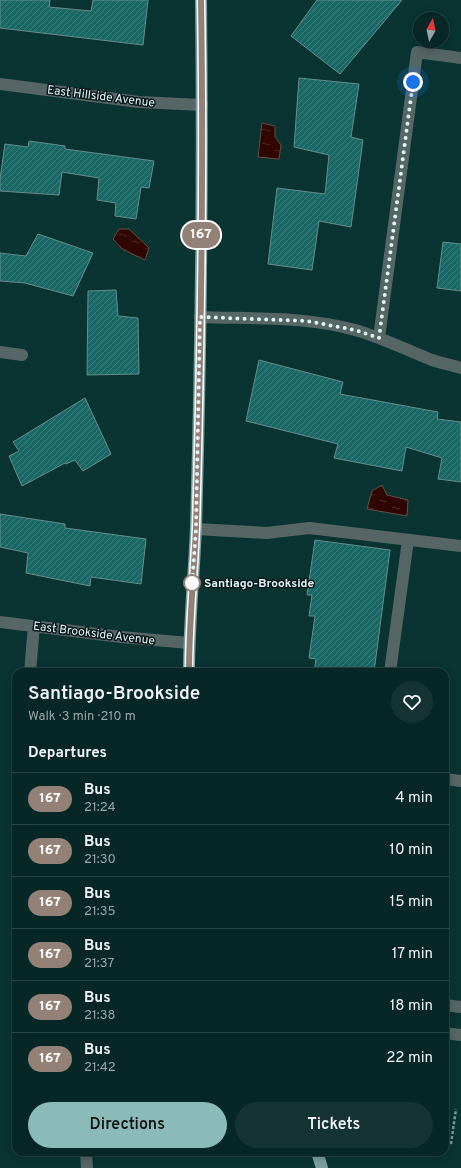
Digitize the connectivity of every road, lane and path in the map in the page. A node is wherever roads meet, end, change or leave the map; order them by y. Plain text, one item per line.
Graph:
1 (201, 0) edge
2 (461, 58) edge
3 (0, 84) edge
4 (202, 105) junction
5 (200, 317) junction
6 (379, 338) junction
7 (0, 352) edge
8 (22, 355) dead end
9 (461, 368) edge
10 (196, 529) junction
11 (408, 540) junction
12 (461, 546) edge
13 (0, 622) edge
14 (34, 626) junction
15 (189, 643) junction
16 (30, 668) edge
17 (189, 668) edge
18 (391, 668) edge
19 (449, 780) edge
20 (461, 781) edge
21 (449, 1006) edge
22 (461, 1007) edge
23 (449, 1034) edge
24 (461, 1035) edge
25 (456, 1109) dead end
26 (451, 1144) dead end
27 (86, 1156) edge
28 (318, 1156) edge
29 (87, 1168) edge
30 (322, 1168) edge

1 - 4 main road
2 - 6 street
3 - 4 street, East Hillside Avenue
4 - 5 main road
5 - 6 street
5 - 10 main road
6 - 9 street
7 - 8 street
10 - 11 street
10 - 15 main road
11 - 12 street
11 - 18 street
13 - 14 street, East Brookside Avenue
14 - 15 street, East Brookside Avenue
14 - 16 street
15 - 17 main road
19 - 20 street
21 - 22 street
23 - 24 street
25 - 26 path
27 - 29 street
28 - 30 main road

